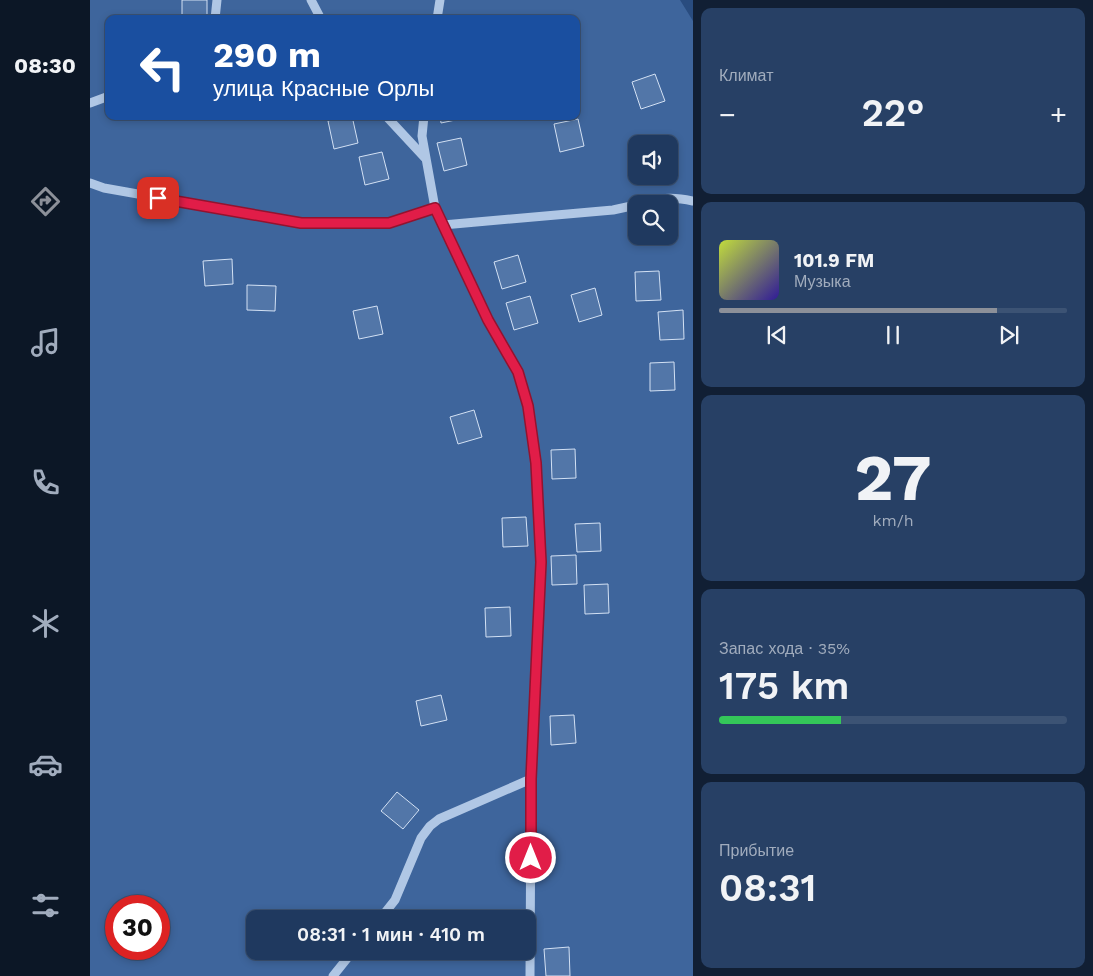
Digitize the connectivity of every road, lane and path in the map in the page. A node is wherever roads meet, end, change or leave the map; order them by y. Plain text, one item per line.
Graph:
1 (217, 0) edge
2 (312, 0) edge
3 (440, 0) edge
4 (215, 15) edge
5 (319, 15) edge
6 (438, 15) edge
7 (105, 97) edge
8 (90, 103) edge
9 (390, 120) edge
10 (424, 120) edge
11 (426, 158) junction
12 (90, 182) edge
13 (678, 197) edge
14 (693, 201) edge
15 (628, 206) edge
16 (435, 208) junction
17 (443, 225) junction
18 (531, 779) junction
19 (387, 910) edge
20 (346, 960) edge
21 (333, 976) edge
22 (530, 976) edge

1 - 4 street
2 - 5 street
3 - 6 street
7 - 8 street
9 - 11 street
10 - 11 street
11 - 16 street
12 - 16 street
13 - 14 street
15 - 17 street
16 - 17 street
17 - 18 street
18 - 19 street
18 - 22 street
20 - 21 street

